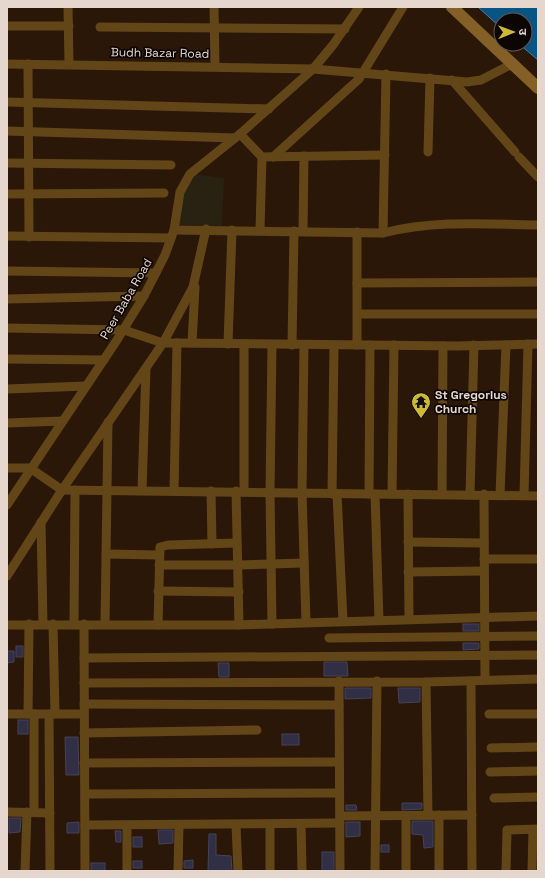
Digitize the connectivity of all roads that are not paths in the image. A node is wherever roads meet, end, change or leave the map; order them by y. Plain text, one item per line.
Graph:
1 (68, 7) edge
2 (214, 7) edge
3 (359, 7) edge
4 (402, 7) edge
5 (452, 7) edge
6 (7, 26) edge
7 (69, 26) junction
8 (214, 26) junction
9 (100, 27) dead end
10 (346, 29) junction
11 (7, 64) edge
12 (28, 64) junction
13 (69, 64) junction
14 (512, 64) junction
15 (214, 66) junction
16 (314, 69) junction
17 (362, 73) junction
18 (386, 74) junction
19 (430, 78) junction
20 (452, 80) junction
21 (538, 88) edge
22 (7, 102) edge
23 (28, 103) junction
24 (269, 109) junction
25 (7, 131) edge
26 (28, 133) junction
27 (237, 136) junction
28 (428, 152) dead end
29 (385, 155) junction
30 (304, 156) junction
31 (262, 157) junction
32 (273, 157) junction
33 (7, 163) edge
34 (29, 163) junction
35 (171, 165) dead end
36 (538, 177) edge
37 (164, 193) dead end
38 (7, 194) edge
39 (29, 194) junction
40 (538, 225) edge
41 (206, 229) junction
42 (232, 230) junction
43 (260, 230) junction
44 (298, 231) junction
45 (357, 232) junction
46 (383, 233) junction
47 (172, 234) junction
48 (7, 236) edge
49 (29, 237) junction
50 (7, 271) edge
51 (156, 273) junction
52 (196, 276) junction
53 (538, 282) edge
54 (358, 283) junction
55 (144, 296) junction
56 (7, 299) edge
57 (358, 314) junction
58 (538, 314) edge
59 (7, 328) edge
60 (124, 330) junction
61 (163, 343) junction
62 (177, 343) junction
63 (192, 343) junction
64 (228, 344) junction
65 (244, 344) junction
66 (528, 344) junction
67 (538, 344) edge
68 (272, 345) junction
69 (292, 345) junction
70 (304, 345) junction
71 (334, 345) junction
72 (356, 345) junction
73 (370, 345) junction
74 (394, 345) junction
75 (474, 345) junction
76 (506, 345) junction
77 (444, 346) junction
78 (7, 359) edge
79 (104, 360) junction
80 (146, 368) junction
81 (86, 386) junction
82 (7, 389) edge
83 (63, 421) junction
84 (108, 422) junction
85 (7, 423) edge
86 (7, 468) edge
87 (30, 468) junction
88 (62, 490) junction
89 (75, 490) junction
90 (108, 490) junction
91 (142, 490) junction
92 (174, 491) junction
93 (211, 491) junction
94 (240, 491) junction
95 (270, 492) junction
96 (302, 492) junction
97 (335, 494) junction
98 (372, 494) junction
99 (392, 494) junction
100 (408, 494) junction
101 (442, 494) junction
102 (470, 494) junction
103 (484, 494) junction
104 (500, 495) junction
105 (524, 495) junction
106 (538, 496) edge
107 (8, 501) edge
108 (41, 522) junction
109 (408, 542) junction
110 (237, 543) junction
111 (212, 544) junction
112 (484, 544) junction
113 (106, 554) junction
114 (159, 555) junction
115 (538, 559) edge
116 (484, 560) junction
117 (304, 563) junction
118 (272, 564) junction
119 (159, 565) junction
120 (238, 565) junction
121 (484, 571) junction
122 (408, 572) junction
123 (7, 576) edge
124 (158, 591) junction
125 (239, 592) junction
126 (538, 616) edge
127 (484, 617) junction
128 (409, 619) junction
129 (380, 620) junction
130 (343, 621) junction
131 (306, 622) junction
132 (29, 624) junction
133 (43, 624) junction
134 (53, 624) junction
135 (74, 624) junction
136 (84, 624) junction
137 (105, 624) junction
138 (158, 624) junction
139 (272, 624) junction
140 (7, 625) edge
141 (240, 625) junction
142 (538, 636) edge
143 (329, 638) dead end
144 (484, 638) junction
145 (538, 655) edge
146 (484, 656) junction
147 (84, 658) junction
148 (485, 680) junction
149 (538, 680) edge
150 (339, 681) junction
151 (378, 681) junction
152 (471, 681) junction
153 (426, 682) junction
154 (84, 683) junction
155 (84, 704) junction
156 (339, 705) junction
157 (7, 714) edge
158 (31, 714) junction
159 (52, 714) junction
160 (84, 714) junction
161 (489, 714) dead end
162 (538, 714) edge
163 (257, 730) dead end
164 (84, 733) junction
165 (538, 747) edge
166 (491, 748) dead end
167 (84, 762) junction
168 (339, 762) junction
169 (538, 771) edge
170 (490, 772) dead end
171 (340, 793) junction
172 (85, 794) junction
173 (538, 797) edge
174 (494, 798) dead end
175 (7, 812) edge
176 (30, 812) junction
177 (50, 813) junction
178 (428, 815) junction
179 (439, 815) junction
180 (472, 815) junction
181 (376, 816) junction
182 (406, 816) junction
183 (340, 820) junction
184 (301, 824) junction
185 (85, 825) junction
186 (126, 825) junction
187 (179, 825) junction
188 (236, 825) junction
189 (270, 825) junction
190 (536, 830) edge
191 (25, 871) edge
192 (50, 871) edge
193 (85, 871) edge
194 (127, 871) edge
195 (178, 871) edge
196 (238, 871) edge
197 (270, 871) edge
198 (302, 871) edge
199 (340, 871) edge
200 (375, 871) edge
201 (406, 871) edge
202 (439, 871) edge
203 (472, 871) edge
204 (506, 871) edge
205 (532, 871) edge

1 - 7 street
2 - 8 street
3 - 10 street, Peer Baba Road
4 - 17 street
5 - 14 street
6 - 7 street
7 - 13 street
8 - 9 street
8 - 10 street
8 - 15 street
10 - 16 street, Peer Baba Road
11 - 12 street, Budh Bazar Road
12 - 13 street, Budh Bazar Road
12 - 23 street
13 - 15 street, Budh Bazar Road
14 - 20 street, Budh Bazar Road
14 - 21 street
15 - 16 street, Budh Bazar Road
16 - 17 street, Budh Bazar Road
16 - 24 street, Peer Baba Road
17 - 18 street, Budh Bazar Road
17 - 32 street
18 - 19 street, Budh Bazar Road
18 - 29 street
19 - 20 street, Budh Bazar Road
19 - 28 street
20 - 36 street
22 - 23 street
23 - 24 street
23 - 26 street
24 - 27 street, Peer Baba Road
25 - 26 street
26 - 27 street
26 - 34 street
27 - 31 street
27 - 47 street, Peer Baba Road
29 - 30 street
29 - 46 street
30 - 32 street
30 - 44 street
31 - 32 street
31 - 43 street
33 - 34 street
34 - 35 street
34 - 39 street
37 - 39 street
38 - 39 street
39 - 49 street
40 - 46 street
41 - 42 street
41 - 47 street
41 - 52 street
42 - 43 street
42 - 64 street
43 - 44 street
44 - 45 street
44 - 69 street
45 - 46 street
45 - 54 street
47 - 49 street
47 - 51 street, Peer Baba Road
48 - 49 street
50 - 51 street
51 - 55 street, Peer Baba Road
52 - 61 street
52 - 63 street
53 - 54 street
54 - 57 street
55 - 56 street
55 - 60 street, Peer Baba Road
57 - 58 street
57 - 72 street
59 - 60 street
60 - 61 street
60 - 79 street, Peer Baba Road
61 - 62 street
61 - 80 street
62 - 63 street
62 - 92 street
63 - 64 street
64 - 65 street
65 - 68 street
65 - 94 street
66 - 67 street
66 - 76 street
66 - 105 street
68 - 69 street
68 - 95 street
69 - 70 street
70 - 71 street
70 - 96 street
71 - 72 street
71 - 97 street
72 - 73 street
73 - 74 street
73 - 98 street
74 - 77 street
74 - 99 street
75 - 76 street
75 - 77 street
75 - 102 street
76 - 104 street
77 - 101 street
78 - 79 street
79 - 81 street, Peer Baba Road
80 - 84 street
80 - 91 street
81 - 82 street
81 - 83 street, Peer Baba Road
83 - 85 street
83 - 87 street, Peer Baba Road
84 - 88 street
84 - 90 street
86 - 87 street
87 - 88 street
87 - 107 street, Peer Baba Road
88 - 89 street
88 - 108 street
89 - 90 street
89 - 135 street
90 - 91 street
90 - 113 street
91 - 92 street
92 - 93 street
93 - 94 street
93 - 111 street
94 - 95 street
94 - 110 street
95 - 96 street
95 - 118 street
96 - 97 street
96 - 117 street
97 - 98 street
97 - 130 street
98 - 99 street
98 - 129 street
99 - 100 street
100 - 101 street
100 - 109 street
101 - 102 street
102 - 103 street
103 - 104 street
103 - 112 street
104 - 105 street
105 - 106 street
108 - 123 street
108 - 133 street
109 - 112 street
109 - 122 street
110 - 111 street
110 - 120 street
111 - 114 street
112 - 116 street
113 - 114 street
113 - 137 street
114 - 119 street
115 - 116 street
116 - 121 street
117 - 118 street
117 - 131 street
118 - 120 street
118 - 139 street
119 - 120 street
119 - 124 street
120 - 125 street
121 - 122 street
121 - 127 street
122 - 128 street
124 - 125 street
124 - 138 street
125 - 141 street
126 - 127 street
127 - 128 street
127 - 144 street
128 - 129 street
129 - 130 street
130 - 131 street
131 - 139 street
132 - 133 street
132 - 140 street
132 - 158 street
133 - 134 street
134 - 135 street
134 - 159 street
135 - 136 street
136 - 137 street
136 - 147 street
137 - 138 street
138 - 141 street
139 - 141 street
142 - 144 street
143 - 144 street
144 - 146 street
145 - 146 street
146 - 147 street
146 - 148 street
147 - 154 street
148 - 149 street
148 - 152 street
150 - 151 street
150 - 154 street
150 - 156 street
151 - 153 street
151 - 181 street
152 - 153 street
152 - 180 street
153 - 178 street
154 - 155 street
155 - 156 street
155 - 160 street
156 - 168 street
157 - 158 street
158 - 159 street
158 - 176 street
159 - 160 street
159 - 177 street
160 - 164 street
161 - 162 street
163 - 164 street
164 - 167 street
165 - 166 street
167 - 168 street
167 - 172 street
168 - 171 street
169 - 170 street
171 - 172 street
171 - 183 street
172 - 185 street
173 - 174 street
175 - 176 street
176 - 177 street
176 - 191 street
177 - 192 street
178 - 179 street
178 - 182 street
179 - 180 street
179 - 202 street
180 - 203 street
181 - 182 street
181 - 183 street
181 - 200 street
182 - 201 street
183 - 184 street
183 - 199 street
184 - 189 street
184 - 198 street
185 - 186 street
185 - 193 street
186 - 187 street
186 - 194 street
187 - 188 street
187 - 195 street
188 - 189 street
188 - 196 street
189 - 197 street
190 - 204 street
190 - 205 street

